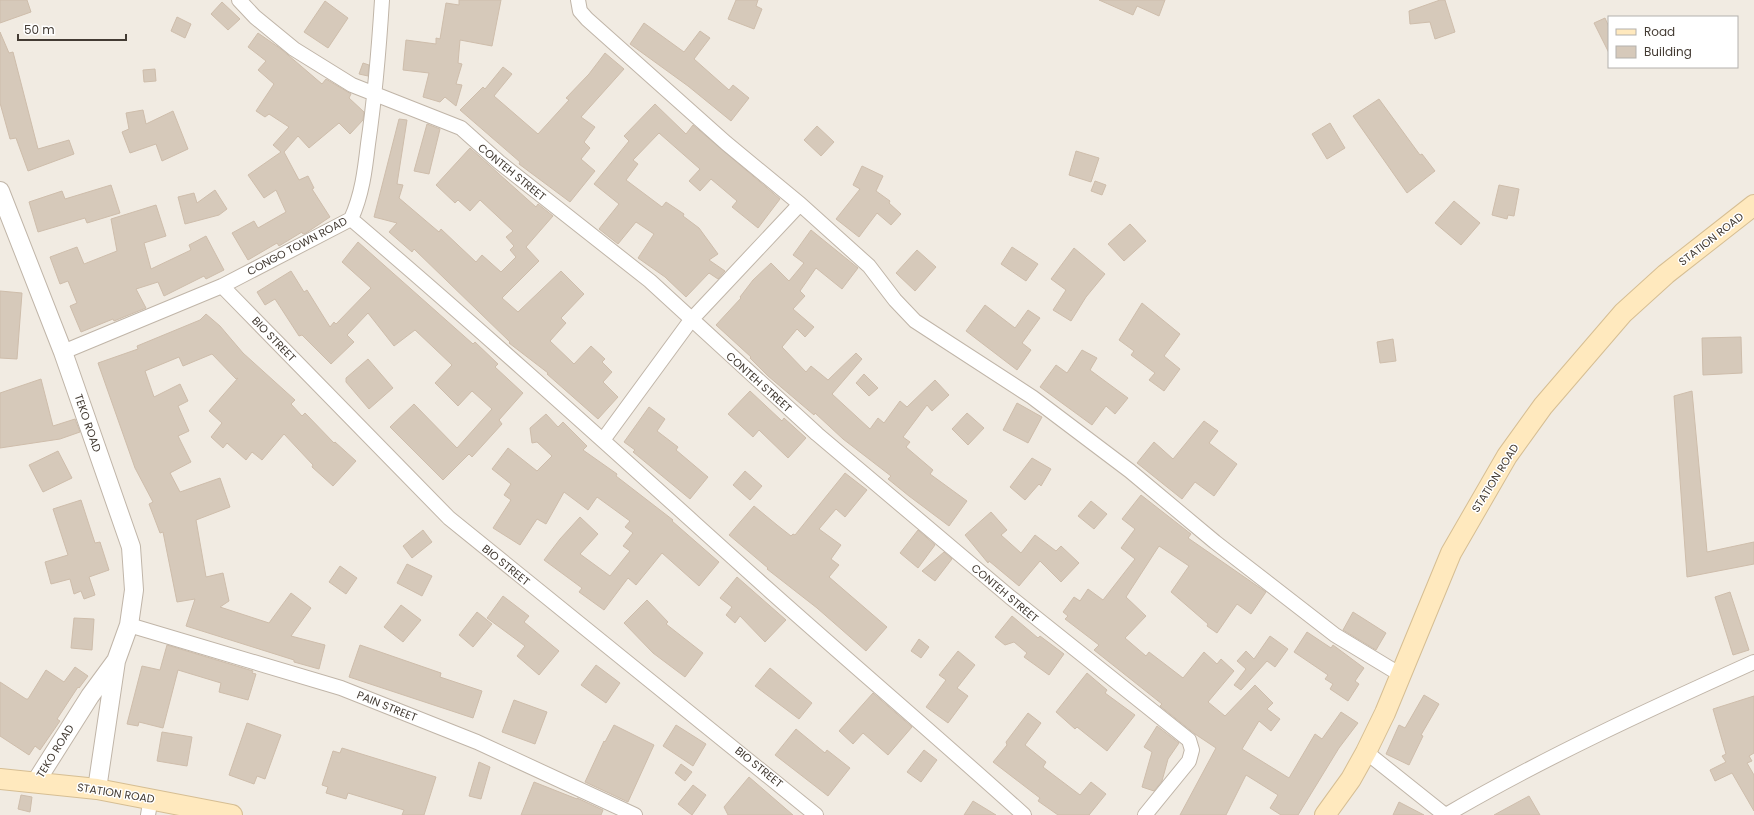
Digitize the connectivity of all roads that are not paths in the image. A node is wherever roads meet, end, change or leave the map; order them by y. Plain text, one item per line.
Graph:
1 (239, 0) edge
2 (382, 0) edge
3 (578, 0) edge
4 (375, 96) junction
5 (0, 191) edge
6 (800, 204) junction
7 (1754, 205) edge
8 (351, 219) junction
9 (222, 286) junction
10 (691, 320) junction
11 (63, 352) junction
12 (603, 440) junction
13 (129, 625) junction
14 (116, 661) junction
15 (1754, 662) edge
16 (1400, 676) junction
17 (1366, 752) junction
18 (0, 779) edge
19 (35, 783) junction
20 (97, 789) junction
21 (149, 807) edge
22 (232, 815) edge
23 (635, 815) edge
24 (816, 815) edge
25 (1024, 815) edge
26 (1145, 815) edge
27 (1325, 815) edge
28 (1446, 815) edge

1 - 4 street, CONTEH STREET
2 - 4 street, CONGO TOWN ROAD
3 - 6 street
4 - 8 street, CONGO TOWN ROAD
4 - 10 street, CONTEH STREET
5 - 11 street, TEKO ROAD
6 - 10 street
6 - 16 street
7 - 16 main road, STATION ROAD
8 - 9 street, CONGO TOWN ROAD
8 - 12 street
9 - 11 street, CONGO TOWN ROAD
9 - 24 street, BIO STREET
10 - 12 street
10 - 26 street, CONTEH STREET
11 - 13 street, TEKO ROAD
12 - 25 street
13 - 14 street, TEKO ROAD
13 - 23 street, PAIN STREET
14 - 19 street, TEKO ROAD
14 - 20 street, TEKO ROAD
15 - 28 street
16 - 17 main road, STATION ROAD
17 - 27 main road, STATION ROAD
17 - 28 street
18 - 19 main road, STATION ROAD
19 - 20 main road, STATION ROAD
20 - 21 main road, STATION ROAD
21 - 22 main road, STATION ROAD

